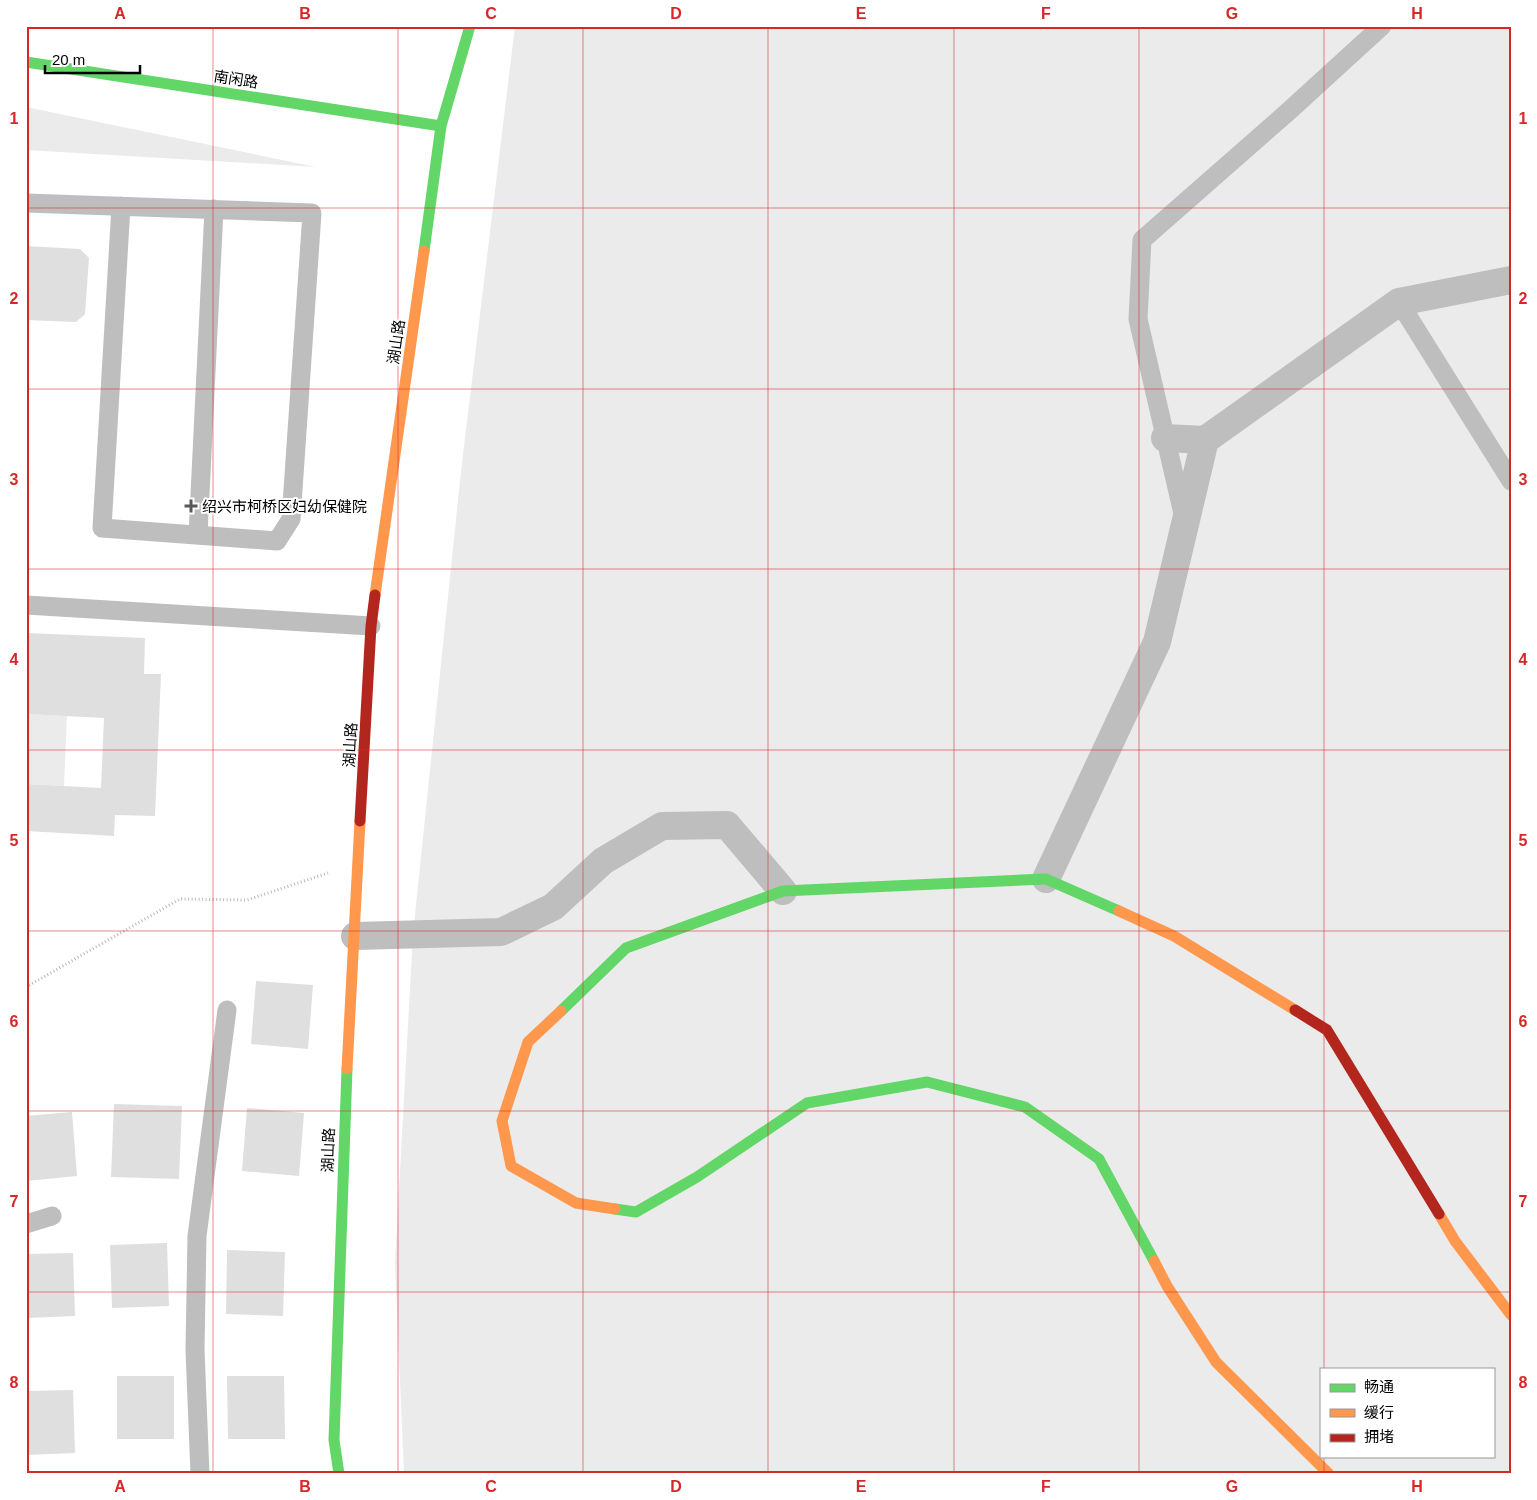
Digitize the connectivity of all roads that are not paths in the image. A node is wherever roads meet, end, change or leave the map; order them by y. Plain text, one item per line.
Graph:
1 (470, 26) edge
2 (1382, 26) edge
3 (26, 62) edge
4 (441, 126) junction
5 (26, 203) edge
6 (121, 206) junction
7 (214, 209) junction
8 (1511, 280) edge
9 (1399, 302) junction
10 (1165, 438) junction
11 (1205, 440) junction
12 (1511, 481) edge
13 (1185, 524) junction
14 (198, 535) junction
15 (26, 605) edge
16 (371, 626) junction
17 (1046, 879) junction
18 (783, 891) junction
19 (355, 936) junction
20 (226, 1010) dead end
21 (52, 1216) dead end
22 (26, 1224) edge
23 (1511, 1314) edge
24 (200, 1474) edge
25 (338, 1474) edge
26 (1329, 1474) edge

1 - 4 street, 湖山路
2 - 10 lane
3 - 4 street, 南闲路
4 - 16 street, 湖山路
5 - 6 lane
6 - 7 lane
6 - 14 lane
7 - 14 lane
7 - 14 lane
8 - 9 street
9 - 11 street
9 - 12 lane
10 - 11 street
10 - 13 lane
11 - 13 street
13 - 17 street
15 - 16 lane
16 - 19 street, 湖山路
17 - 18 street
17 - 23 street
18 - 19 street
18 - 26 street
19 - 25 street, 湖山路
20 - 24 lane
21 - 22 lane

